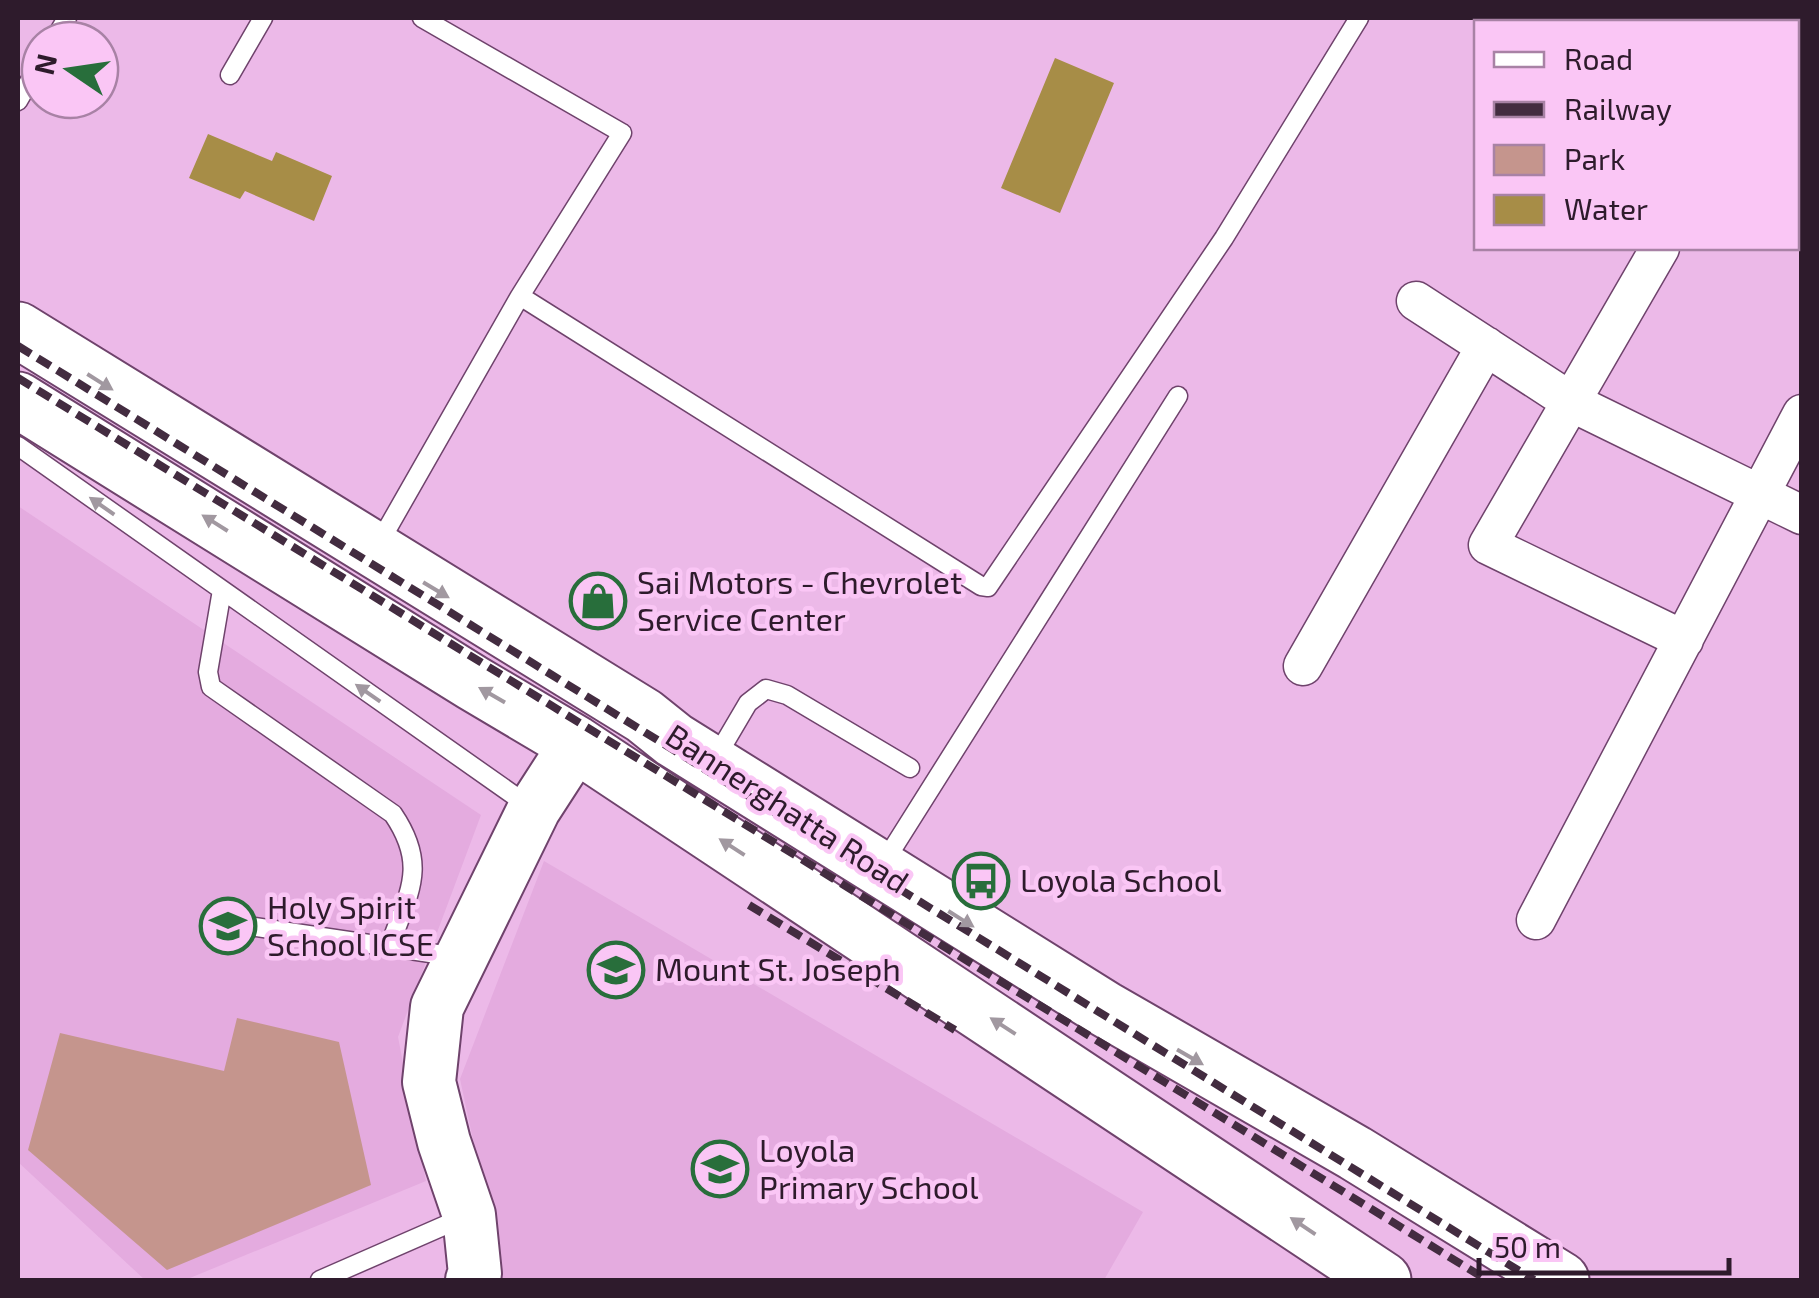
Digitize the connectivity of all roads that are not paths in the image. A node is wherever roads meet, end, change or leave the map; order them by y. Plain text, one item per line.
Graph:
1 (262, 18) edge
2 (422, 18) edge
3 (1359, 18) edge
4 (230, 75) dead end
5 (1659, 250) edge
6 (520, 296) junction
7 (1416, 301) dead end
8 (18, 330) edge
9 (1486, 346) junction
10 (1178, 396) dead end
11 (1573, 403) junction
12 (1802, 414) edge
13 (20, 420) edge
14 (1760, 495) junction
15 (1802, 516) edge
16 (374, 553) junction
17 (222, 590) junction
18 (1684, 640) junction
19 (1303, 666) dead end
20 (576, 744) junction
21 (712, 764) junction
22 (910, 768) dead end
23 (534, 809) junction
24 (880, 868) junction
25 (1536, 920) dead end
26 (249, 926) dead end
27 (390, 948) junction
28 (462, 958) junction
29 (1105, 1009) junction
30 (1068, 1069) junction
31 (469, 1215) junction
32 (320, 1280) edge
33 (472, 1280) edge
34 (1384, 1280) edge
35 (1560, 1280) edge

1 - 4 lane
2 - 6 lane
3 - 6 lane
5 - 11 street
6 - 16 lane
7 - 9 street
8 -> 16 main road, Bannerghatta Road
9 - 11 street
9 - 19 street
10 - 24 lane
11 - 14 street
11 - 18 street
12 - 14 street
17 -> 13 lane
20 -> 13 main road, Bannerghatta Road
14 - 15 street
14 - 18 street
16 -> 21 main road, Bannerghatta Road
23 -> 17 lane
17 - 27 lane
18 - 25 street
20 - 23 main road
30 -> 20 main road, Bannerghatta Road
21 - 22 lane
21 - 24 main road, Bannerghatta Road
23 - 28 main road
24 -> 29 main road, Bannerghatta Road
26 - 27 lane
27 - 28 lane
28 - 31 main road
29 - 30 main road
29 -> 35 main road, Bannerghatta Road
34 -> 30 main road, Bannerghatta Road
31 - 32 lane
31 - 33 main road

